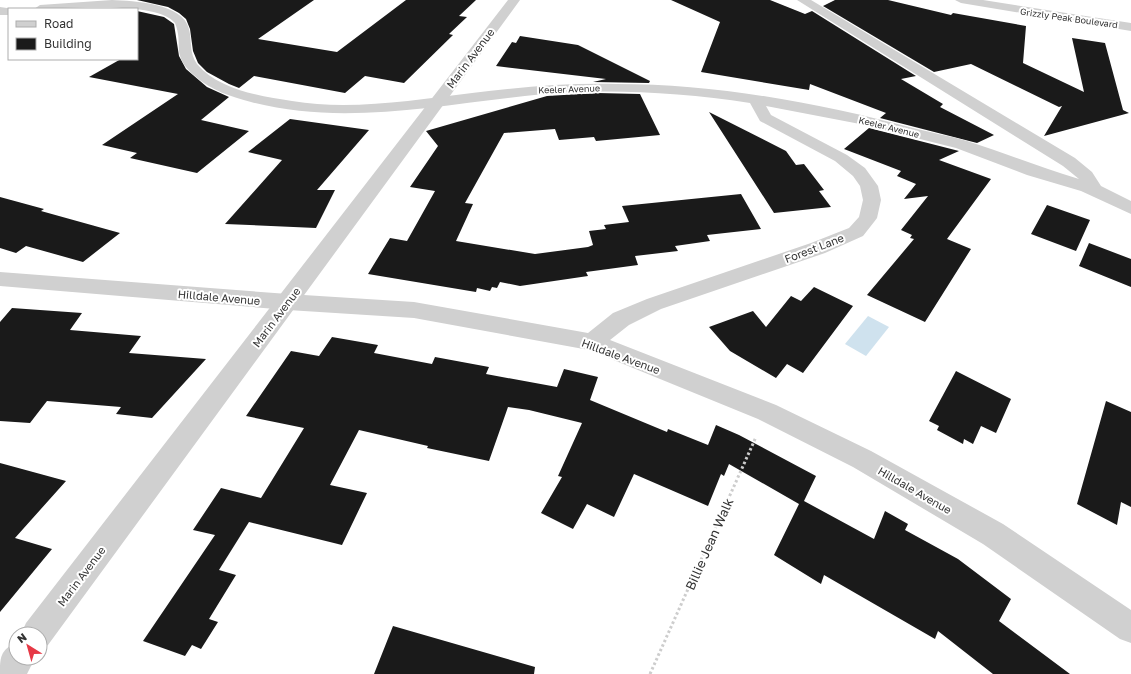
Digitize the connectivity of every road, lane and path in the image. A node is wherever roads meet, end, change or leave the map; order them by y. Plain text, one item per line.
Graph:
1 (514, 0) edge
2 (803, 0) edge
3 (961, 0) edge
4 (53, 8) edge
5 (1131, 27) edge
6 (438, 101) junction
7 (756, 101) junction
8 (1094, 190) junction
9 (1131, 208) edge
10 (0, 279) edge
11 (288, 302) junction
12 (592, 342) junction
13 (767, 412) junction
14 (43, 626) edge
15 (1131, 628) edge
16 (650, 674) edge

1 - 6 street, Marin Avenue
2 - 8 street
3 - 5 street, Grizzly Peak Boulevard
4 - 6 street, Keeler Avenue
6 - 7 street, Keeler Avenue
6 - 11 street, Marin Avenue
7 - 8 street, Keeler Avenue
7 - 12 street, Forest Lane
8 - 9 street, Keeler Avenue
10 - 11 street, Hilldale Avenue
11 - 12 street, Hilldale Avenue
11 - 14 street, Marin Avenue
12 - 13 street, Hilldale Avenue
13 - 15 street, Hilldale Avenue
13 - 16 path, Billie Jean Walk

